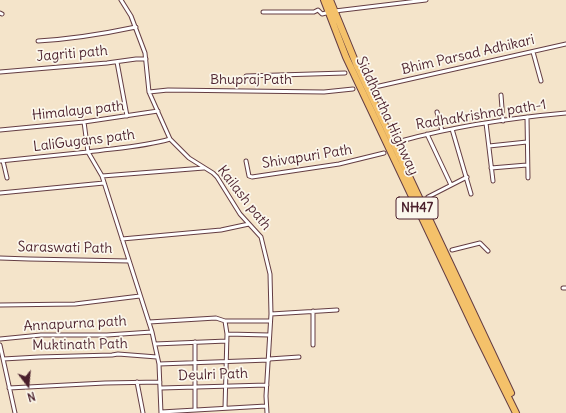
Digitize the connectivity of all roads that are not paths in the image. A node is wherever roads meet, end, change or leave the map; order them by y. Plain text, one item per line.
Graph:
1 (121, 0) edge
2 (324, 0) edge
3 (330, 0) edge
4 (426, 0) edge
5 (263, 12) dead end
6 (331, 12) junction
7 (136, 28) junction
8 (38, 41) dead end
9 (566, 44) edge
10 (533, 52) junction
11 (146, 59) junction
12 (117, 62) junction
13 (0, 72) edge
14 (345, 73) dead end
15 (246, 76) dead end
16 (541, 81) dead end
17 (376, 87) dead end
18 (353, 89) dead end
19 (149, 92) junction
20 (501, 95) dead end
21 (158, 111) junction
22 (437, 112) dead end
23 (566, 113) edge
24 (127, 116) junction
25 (527, 117) junction
26 (503, 120) junction
27 (84, 122) junction
28 (486, 123) junction
29 (452, 129) junction
30 (0, 130) edge
31 (442, 131) junction
32 (427, 134) junction
33 (170, 138) junction
34 (401, 140) dead end
35 (527, 142) junction
36 (489, 146) junction
37 (88, 152) junction
38 (384, 153) dead end
39 (2, 161) edge
40 (246, 161) dead end
41 (527, 165) junction
42 (205, 168) junction
43 (491, 168) junction
44 (102, 176) junction
45 (6, 178) dead end
46 (467, 178) junction
47 (528, 178) dead end
48 (493, 181) dead end
49 (104, 183) junction
50 (451, 185) junction
51 (0, 193) edge
52 (471, 194) dead end
53 (428, 197) dead end
54 (249, 224) junction
55 (122, 239) junction
56 (452, 250) dead end
57 (488, 251) dead end
58 (0, 258) edge
59 (129, 261) junction
60 (140, 296) junction
61 (0, 305) edge
62 (337, 310) dead end
63 (313, 311) junction
64 (271, 314) junction
65 (225, 321) junction
66 (270, 321) junction
67 (149, 322) junction
68 (152, 332) junction
69 (227, 334) junction
70 (269, 335) junction
71 (0, 340) edge
72 (227, 341) junction
73 (195, 342) junction
74 (155, 344) junction
75 (0, 345) edge
76 (313, 345) dead end
77 (0, 350) edge
78 (157, 357) junction
79 (298, 357) dead end
80 (3, 359) junction
81 (269, 360) junction
82 (226, 361) junction
83 (195, 362) junction
84 (159, 364) junction
85 (6, 375) junction
86 (0, 376) edge
87 (137, 382) junction
88 (160, 382) junction
89 (225, 385) junction
90 (267, 385) junction
91 (195, 387) junction
92 (8, 388) junction
93 (161, 388) junction
94 (266, 406) junction
95 (225, 408) junction
96 (195, 410) junction
97 (161, 412) edge
98 (14, 413) edge
99 (143, 413) edge
100 (268, 413) edge
101 (516, 413) edge
102 (520, 413) edge

1 - 7 street, Kailash path
2 - 6 highway, Siddhartha Highway / NH47
3 - 6 highway, Siddhartha Highway / NH47
4 - 6 street
5 - 6 street
6 - 101 highway, Siddhartha Highway / NH47
6 - 102 highway, Siddhartha Highway / NH47
7 - 8 street
7 - 11 street, Kailash path
9 - 10 street, Bhim Parsad Adhikari
10 - 16 street
10 - 17 street, Bhim Parsad Adhikari
11 - 12 street, Jagriti path
11 - 19 street, Kailash path
12 - 13 street, Jagriti path
12 - 24 street
14 - 15 street
18 - 19 street, Bhupraj Path
19 - 21 street, Kailash path
20 - 26 street
21 - 24 street, Himalaya path
21 - 33 street, Kailash path
22 - 31 street
23 - 25 street, RadhaKrishna path-1
24 - 27 street, Himalaya path
25 - 26 street, RadhaKrishna path-1
25 - 35 street
26 - 28 street, RadhaKrishna path-1
27 - 30 street, Himalaya path
27 - 37 street
28 - 29 street, RadhaKrishna path-1
28 - 36 street
29 - 31 street, RadhaKrishna path-1
29 - 46 street
31 - 32 street, RadhaKrishna path-1
32 - 34 street, RadhaKrishna path-1
32 - 50 street
33 - 37 street, LaliGugans path
33 - 42 street, Kailash path
35 - 36 street
35 - 41 street
36 - 43 street
37 - 39 street, LaliGugans path
37 - 44 street
38 - 40 street, Shivapuri Path
39 - 45 street
41 - 43 street
41 - 47 street
42 - 44 street
42 - 54 street, Kailash path
43 - 48 street
44 - 49 street
46 - 50 street
46 - 52 street
49 - 51 street
49 - 55 street
50 - 53 street
54 - 55 street
54 - 64 street, Kailash path
55 - 59 street
56 - 57 street
58 - 59 street, Saraswati Path
59 - 60 street
60 - 61 street
60 - 67 street
62 - 63 street
63 - 64 street
63 - 76 street
64 - 66 street, Kailash path
65 - 66 street
65 - 67 street
65 - 69 street
66 - 70 street, Kailash path
67 - 68 street
68 - 71 street, Annapurna path
68 - 74 street
69 - 70 street
69 - 72 street
70 - 81 street, Kailash path
72 - 73 street
72 - 82 street
73 - 74 street
73 - 83 street
74 - 78 street
75 - 77 street
77 - 80 street
78 - 80 street, Muktinath Path
78 - 84 street
79 - 81 street
80 - 85 street
81 - 82 street
81 - 90 street, Kailash path
82 - 83 street
82 - 89 street
83 - 84 street
83 - 91 street
84 - 88 street
85 - 86 street
85 - 92 street
87 - 88 street
87 - 92 street
87 - 99 street
88 - 93 street
89 - 90 street, Deulri Path
89 - 91 street, Deulri Path
89 - 95 street
90 - 94 street, Kailash path
91 - 93 street, Deulri Path
91 - 96 street
92 - 98 street
93 - 97 street
94 - 95 street
94 - 100 street, Kailash path
95 - 96 street
96 - 97 street

